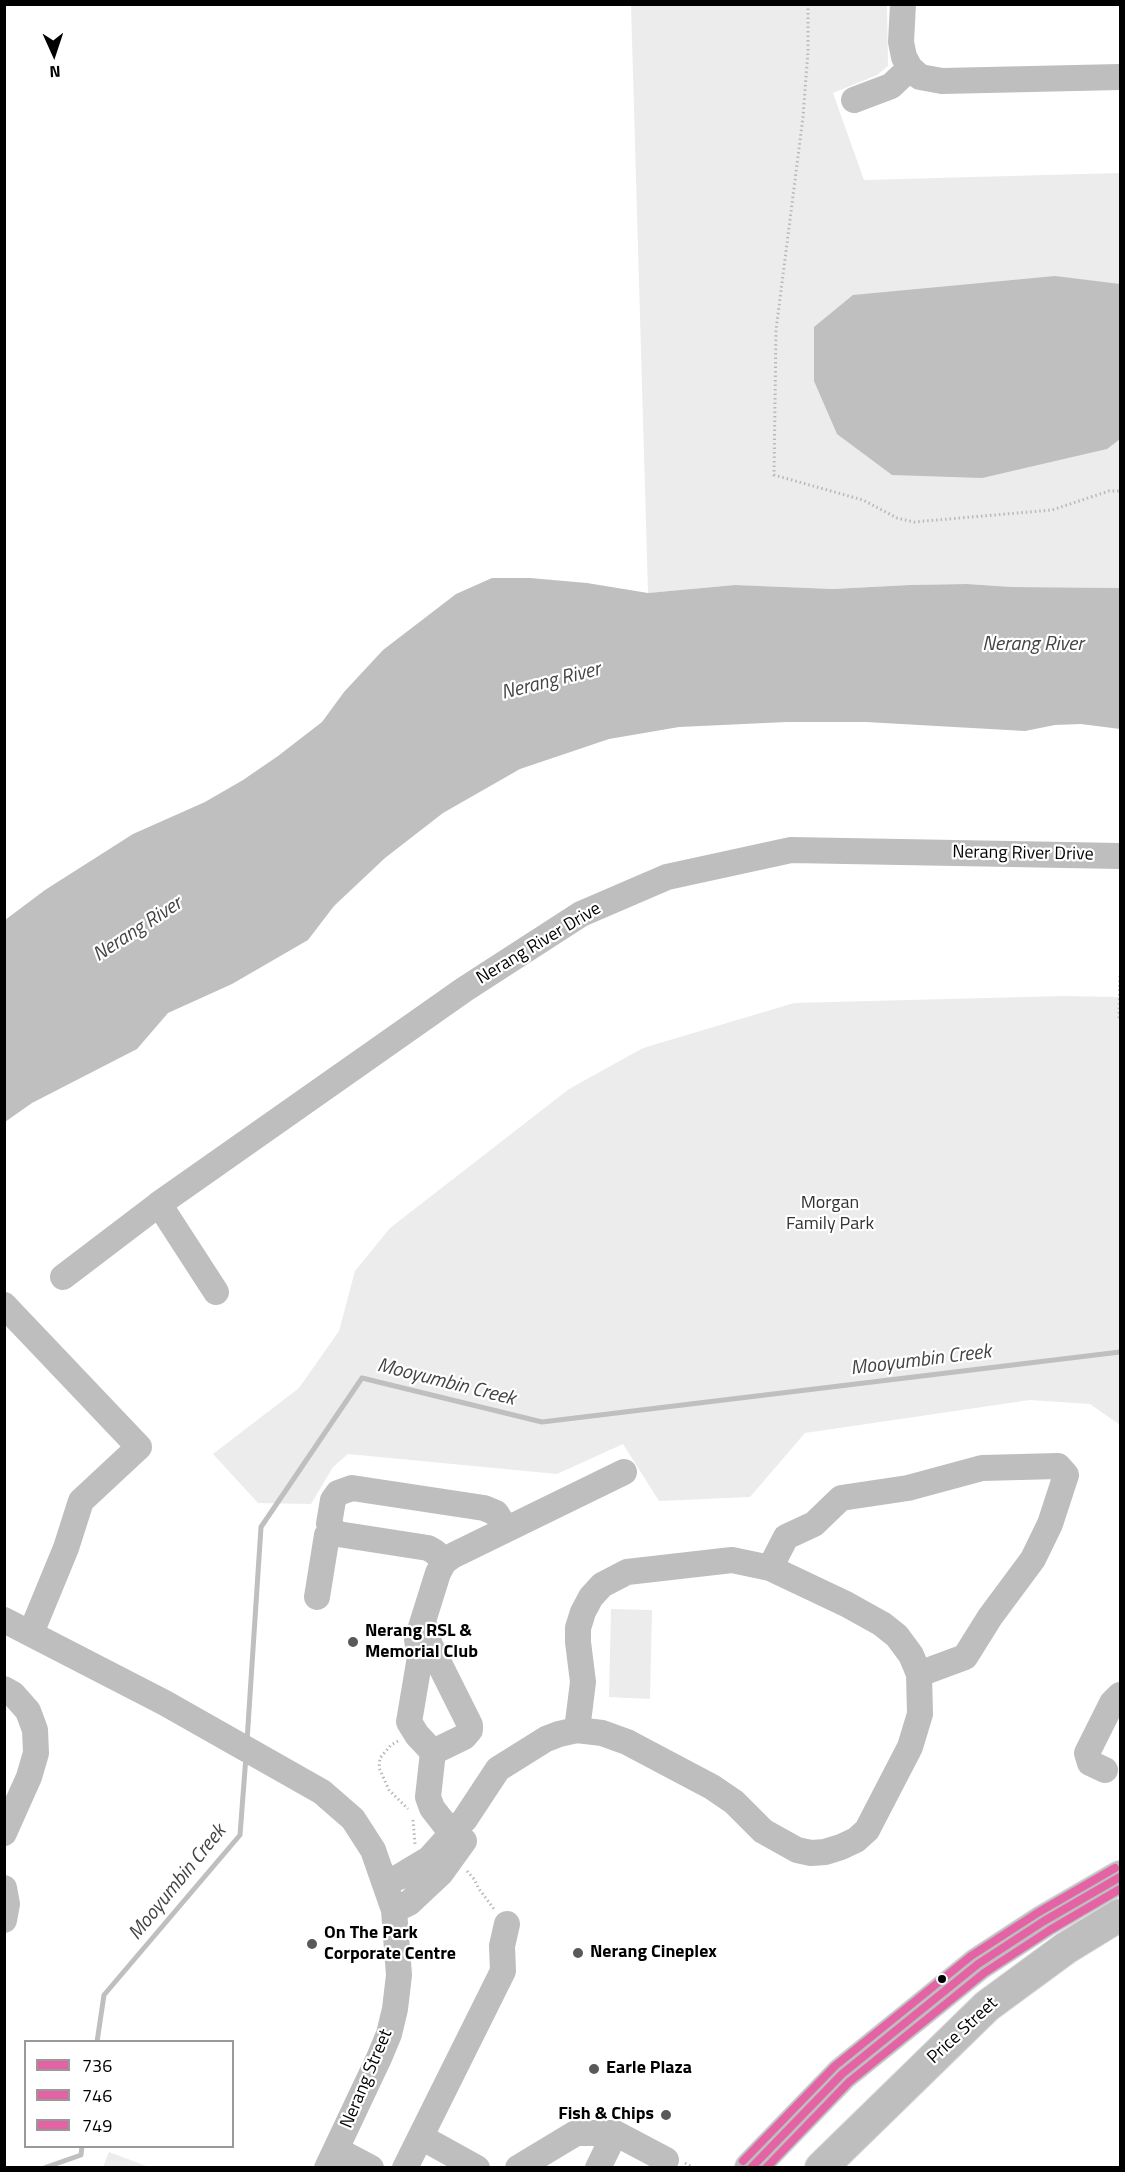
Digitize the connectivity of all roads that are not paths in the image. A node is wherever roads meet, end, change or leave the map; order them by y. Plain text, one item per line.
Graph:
1 (903, 4) edge
2 (910, 68) junction
3 (1120, 77) edge
4 (854, 100) dead end
5 (1120, 856) edge
6 (159, 1204) junction
7 (63, 1277) dead end
8 (216, 1292) dead end
9 (9, 1321) edge
10 (624, 1472) dead end
11 (332, 1529) junction
12 (506, 1529) junction
13 (444, 1562) junction
14 (770, 1568) junction
15 (317, 1597) dead end
16 (4, 1620) edge
17 (423, 1621) junction
18 (31, 1634) junction
19 (444, 1672) junction
20 (919, 1674) junction
21 (416, 1678) junction
22 (4, 1689) edge
23 (1120, 1695) edge
24 (577, 1730) junction
25 (433, 1752) junction
26 (1105, 1770) dead end
27 (4, 1833) edge
28 (459, 1837) junction
29 (1120, 1877) edge
30 (385, 1882) junction
31 (4, 1888) edge
32 (394, 1911) junction
33 (1120, 1915) edge
34 (4, 1920) edge
35 (507, 1924) road end
36 (615, 2133) junction
37 (421, 2137) junction
38 (332, 2159) edge
39 (666, 2160) dead end
40 (371, 2168) edge
41 (405, 2168) edge
42 (477, 2168) edge
43 (518, 2168) edge
44 (598, 2168) edge
45 (751, 2168) edge
46 (821, 2168) edge

1 - 2 street
2 - 3 street
2 - 4 street
5 - 6 street, Nerang River Drive
6 - 7 street, Nerang River Drive
6 - 8 street
9 - 18 street
10 - 12 street
11 - 12 street
11 - 13 street
11 - 15 street
12 - 13 street
13 - 17 street
14 - 20 street
14 - 20 street
14 - 24 street
16 - 18 street, Nerang Street
17 - 19 street
17 - 21 street
18 - 30 street, Nerang Street
19 - 21 street
19 - 25 street
20 - 24 street
21 - 25 street
22 - 27 street
23 - 26 street
24 - 28 street
25 - 28 street
28 - 30 street
28 - 32 street
29 - 45 main road
30 - 32 street, Nerang Street
31 - 34 street
32 - 38 street, Nerang Street
33 - 46 main road, Price Street
35 - 37 street
36 - 39 street
36 - 43 street
36 - 44 street
37 - 41 street
37 - 42 street
38 - 40 street

